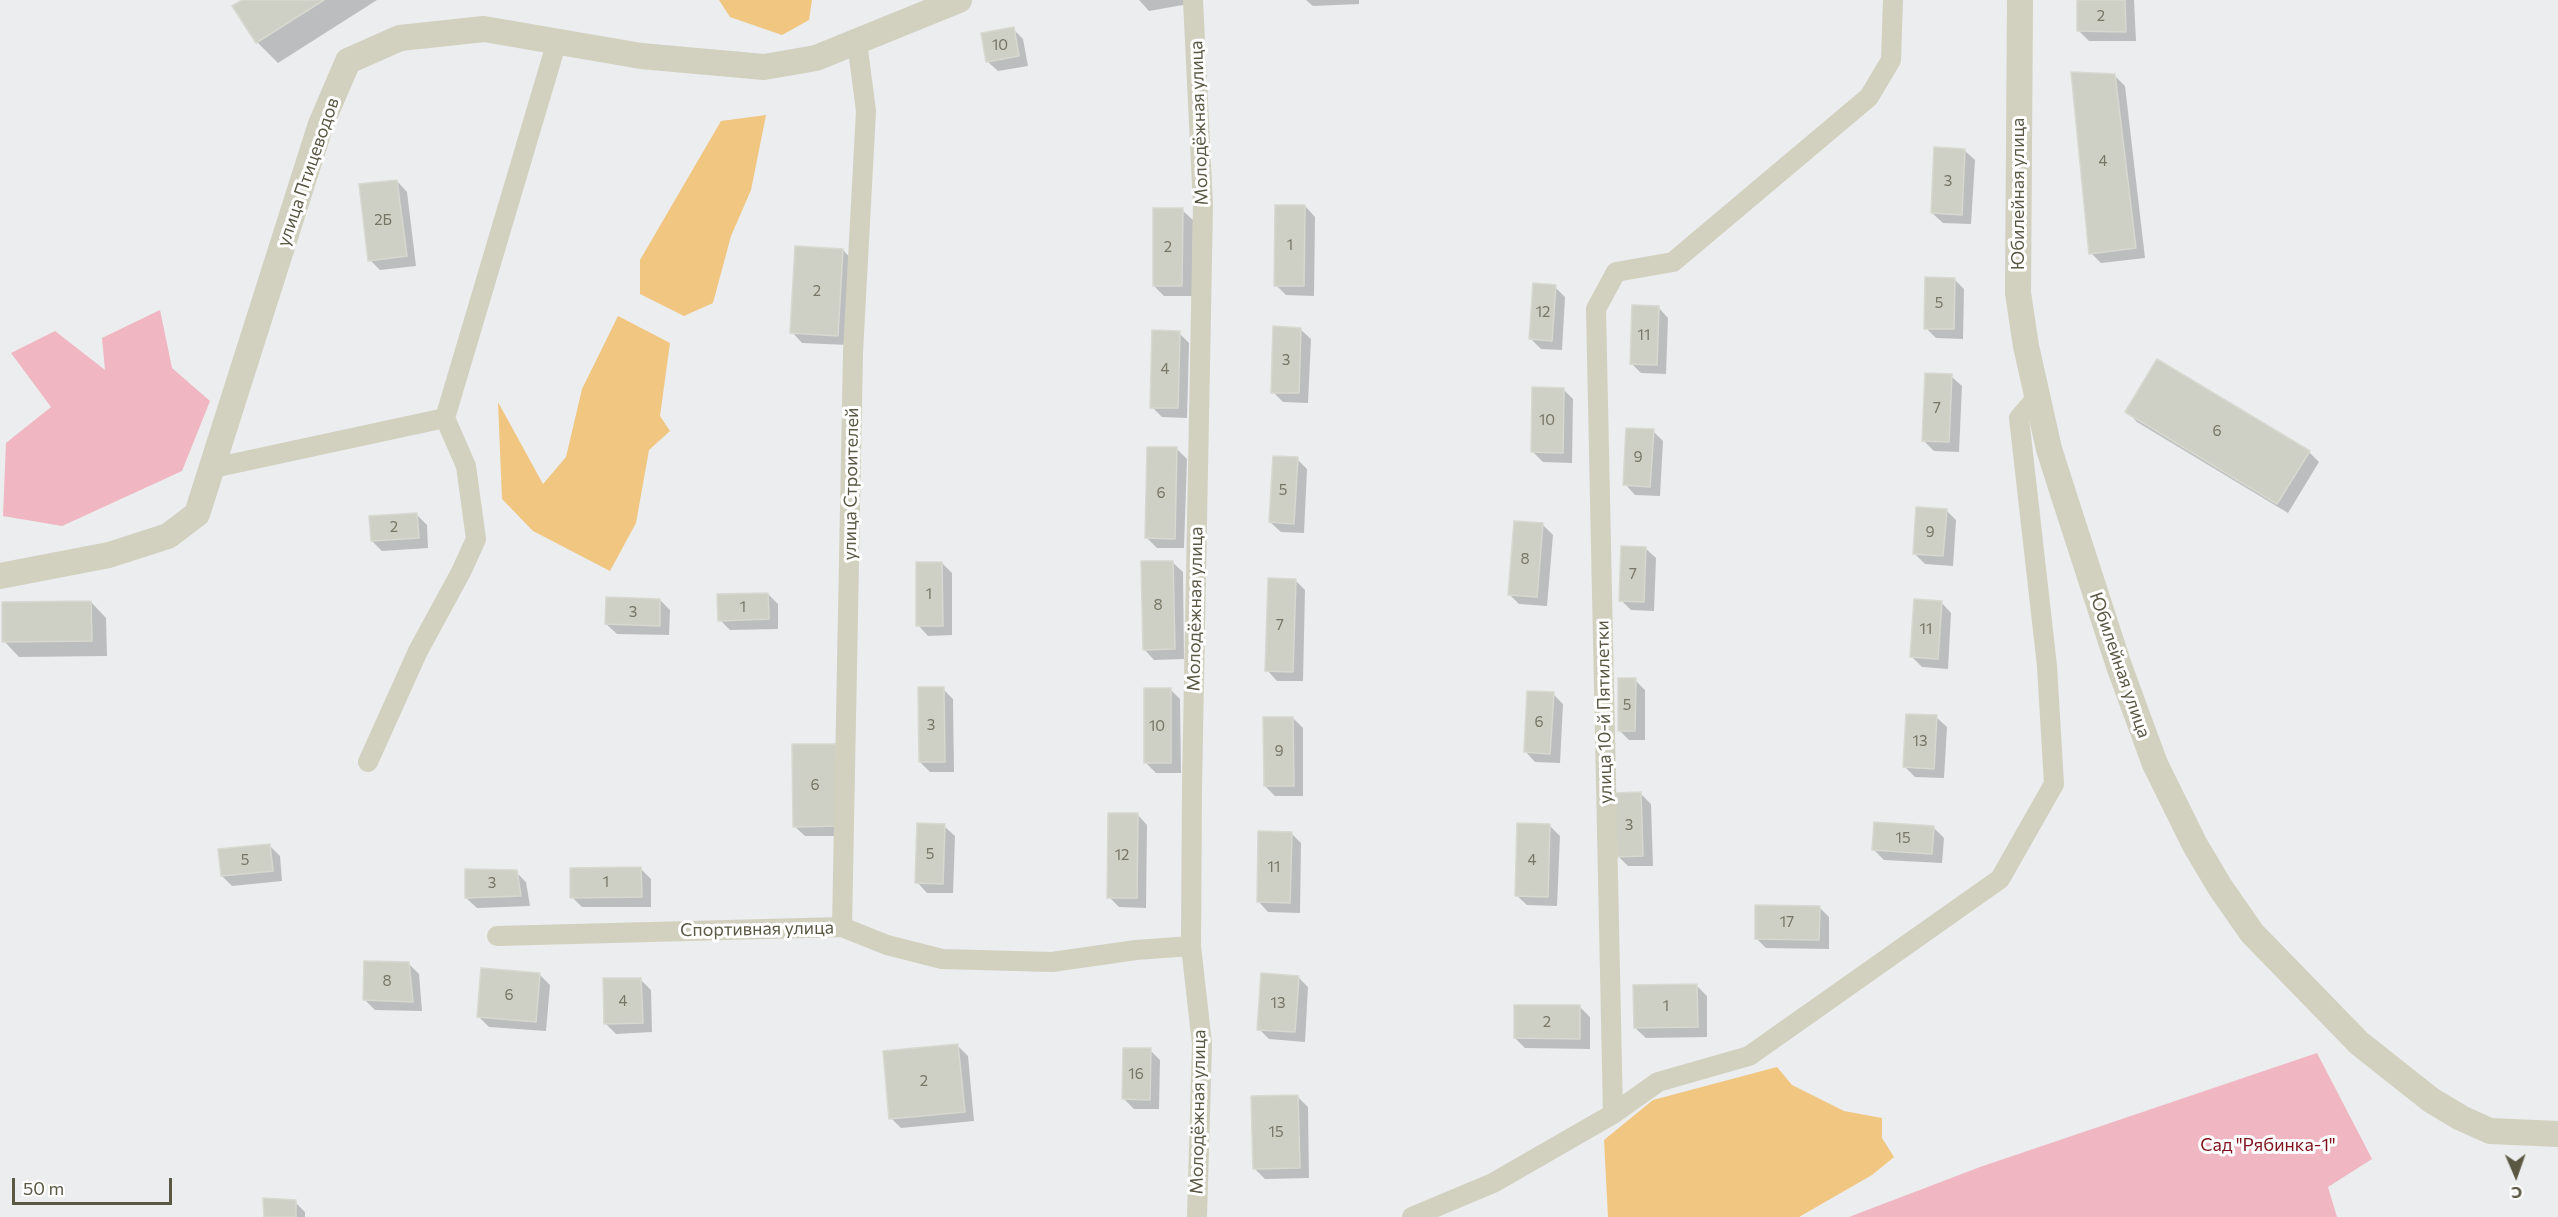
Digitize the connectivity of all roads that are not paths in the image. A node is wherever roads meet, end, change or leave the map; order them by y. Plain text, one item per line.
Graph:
1 (958, 0) edge
2 (1193, 0) edge
3 (1893, 0) edge
4 (2020, 0) edge
5 (557, 41) junction
6 (857, 42) junction
7 (2038, 396) junction
8 (445, 418) junction
9 (213, 468) junction
10 (0, 576) edge
11 (368, 762) dead end
12 (842, 927) junction
13 (497, 936) dead end
14 (1191, 946) junction
15 (1613, 1114) junction
16 (2558, 1134) edge
17 (1197, 1217) edge
18 (1412, 1217) edge

1 - 6 street, улица Птицеводов
2 - 14 street, Молодёжная улица
3 - 15 street, улица 10-й Пятилетки
4 - 7 street, Юбилейная улица
5 - 6 street, улица Птицеводов
5 - 8 street
5 - 9 street, улица Птицеводов
6 - 12 street, улица Строителей
7 - 15 street
7 - 16 street, Юбилейная улица
8 - 9 street
8 - 11 street
9 - 10 street, улица Птицеводов
12 - 13 street, Спортивная улица
12 - 14 street, Спортивная улица
14 - 17 street, Молодёжная улица
15 - 18 street

